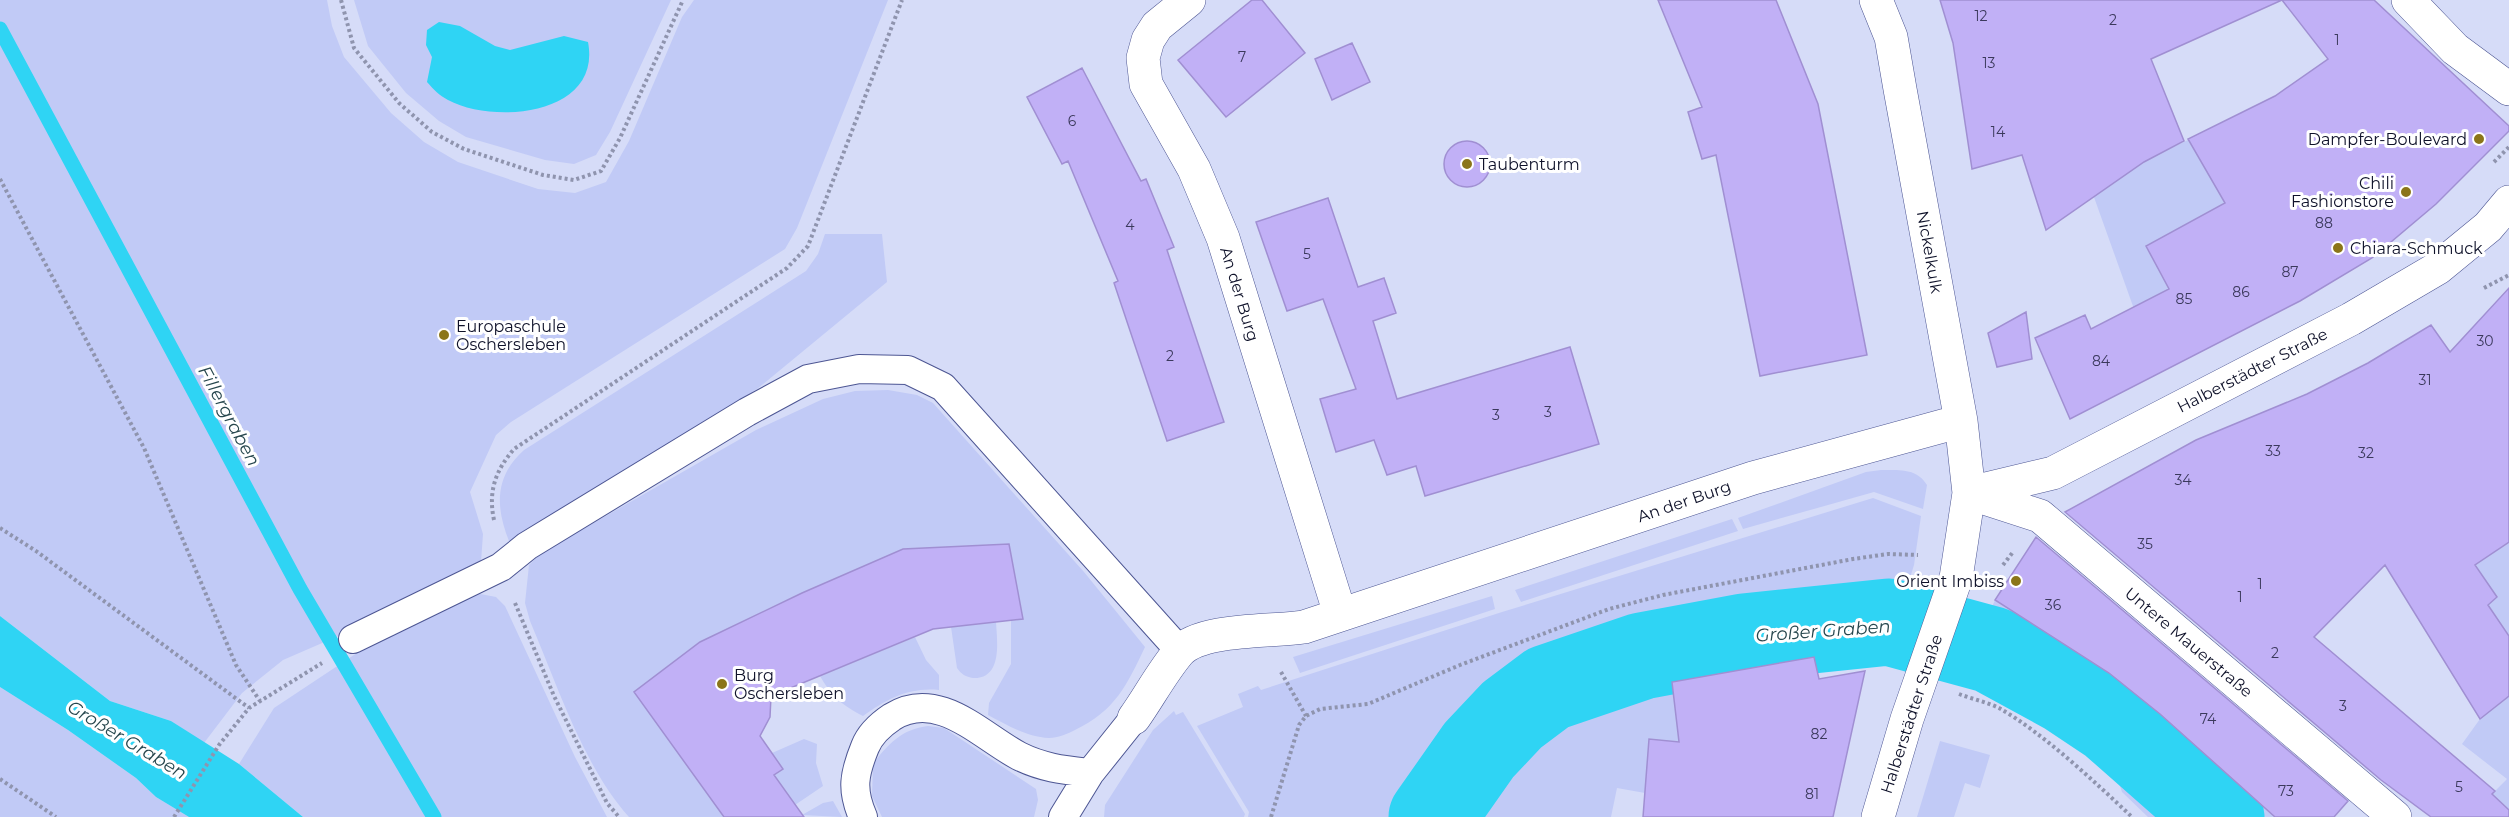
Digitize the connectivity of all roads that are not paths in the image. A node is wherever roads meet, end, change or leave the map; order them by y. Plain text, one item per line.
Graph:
1 (1190, 0) edge
2 (1876, 0) edge
3 (2408, 0) edge
4 (2509, 89) edge
5 (2509, 202) edge
6 (2498, 235) edge
7 (1961, 421) junction
8 (1969, 500) junction
9 (1341, 614) junction
10 (352, 639) dead end
11 (1180, 651) junction
12 (1134, 718) joint
13 (1090, 773) junction
14 (863, 817) edge
15 (1063, 817) edge
16 (1878, 817) edge
17 (2395, 817) edge

1 - 9 street, An der Burg
2 - 7 street, Nickelkulk
3 - 4 street
5 - 6 street, Halberstädter Straße
6 - 8 street, Halberstädter Straße
7 - 8 street, Nickelkulk
7 - 9 street, An der Burg
8 - 16 street, Halberstädter Straße
8 - 17 street, Untere Mauerstraße
9 - 11 street, An der Burg
10 - 11 lane
11 - 12 street, An der Burg
12 - 13 lane
13 - 14 lane
13 - 15 lane

